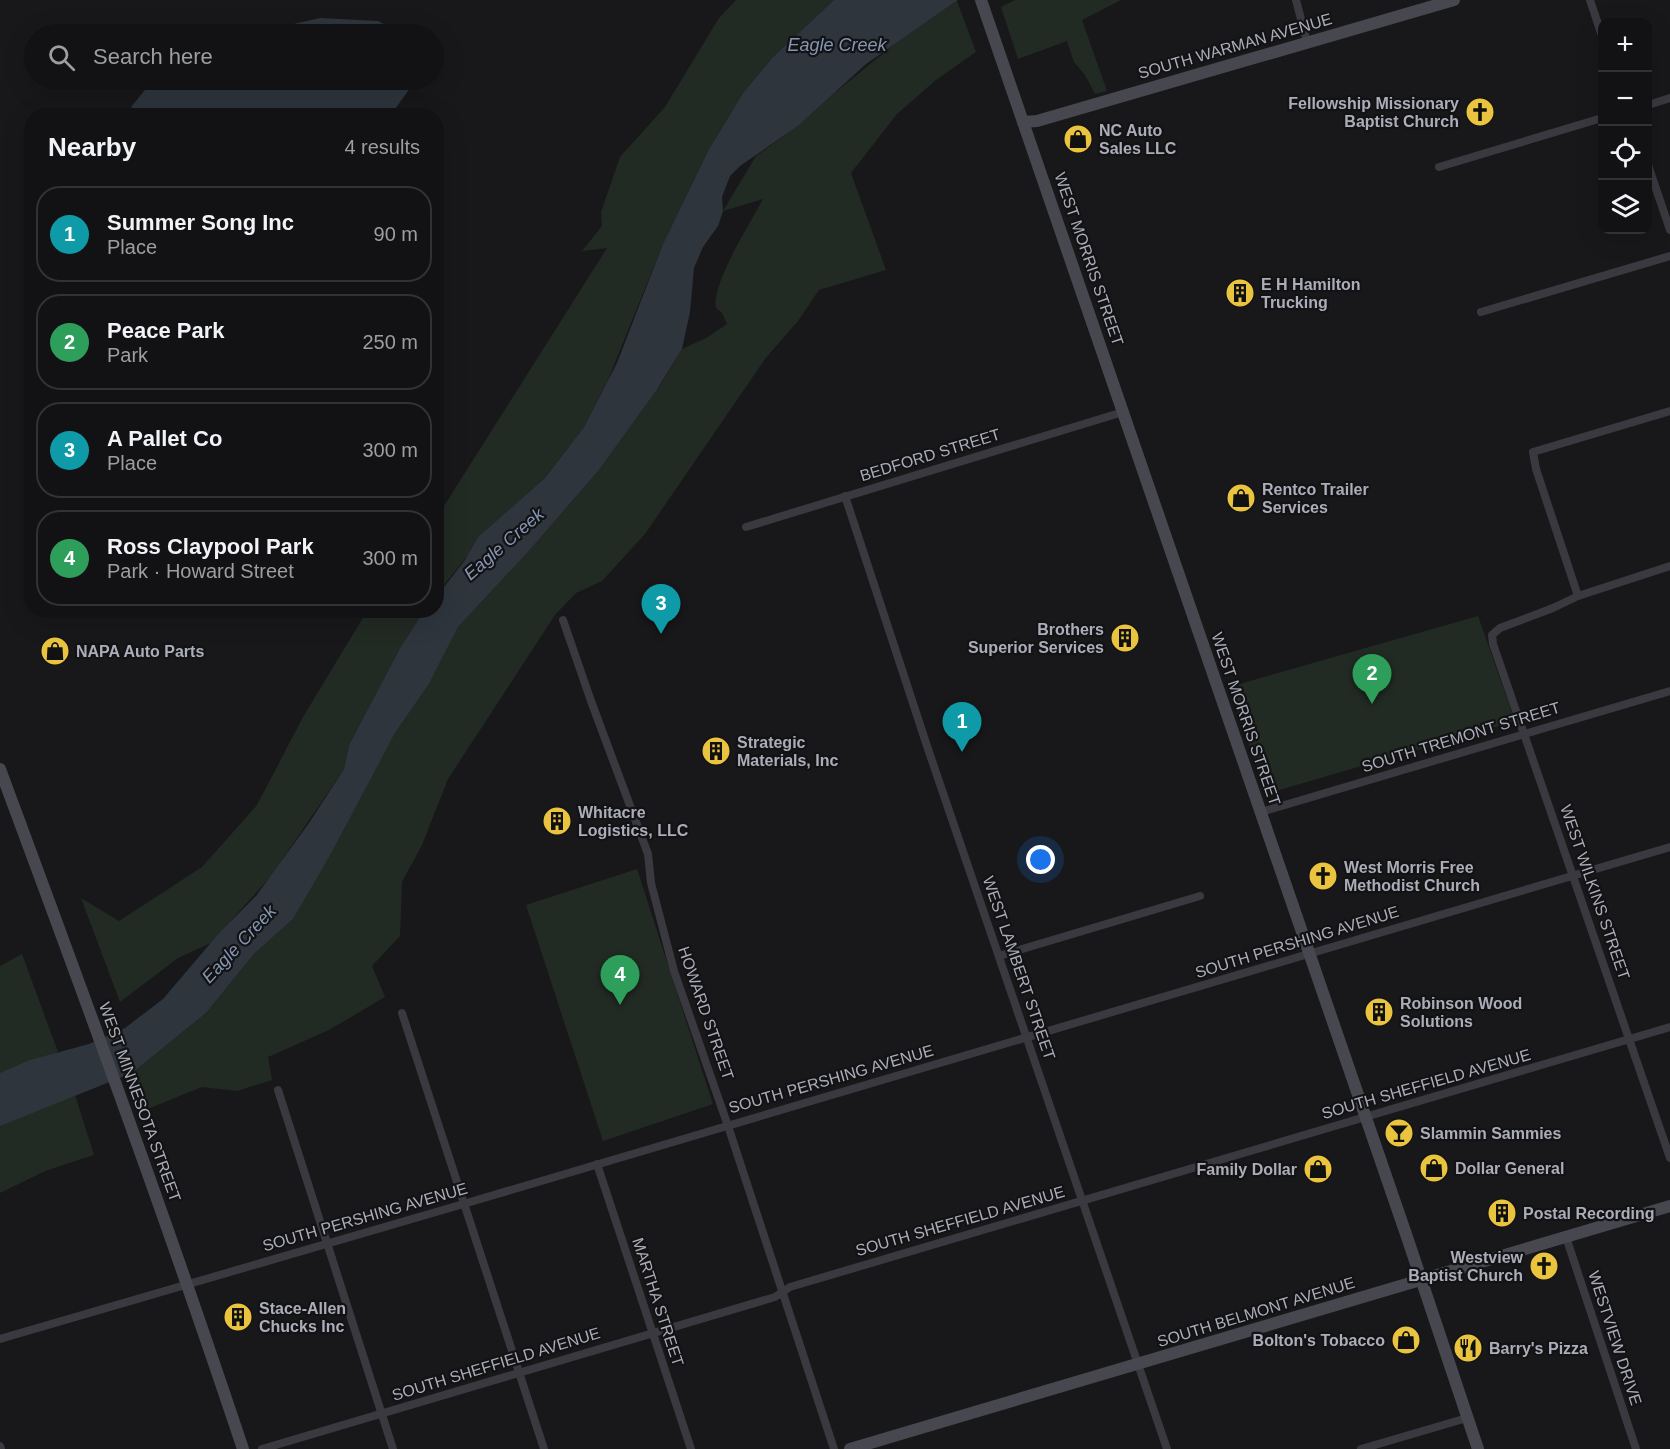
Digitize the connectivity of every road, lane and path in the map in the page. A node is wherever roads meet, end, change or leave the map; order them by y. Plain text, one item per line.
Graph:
1 (981, 0) edge
2 (1296, 0) edge
3 (1590, 0) edge
4 (1446, 1) edge
5 (1598, 24) edge
6 (1307, 42) junction
7 (1670, 98) edge
8 (1652, 103) edge
9 (1598, 119) edge
10 (1023, 122) junction
11 (1439, 167) dead end
12 (1652, 179) edge
13 (1670, 230) edge
14 (1670, 256) edge
15 (1481, 312) dead end
16 (1670, 411) edge
17 (1124, 412) junction
18 (845, 496) junction
19 (746, 527) dead end
20 (1670, 566) edge
21 (1578, 596) junction
22 (563, 620) dead end
23 (1670, 691) edge
24 (1524, 734) junction
25 (0, 769) edge
26 (1261, 812) junction
27 (1670, 847) edge
28 (1574, 876) junction
29 (1200, 896) dead end
30 (1309, 953) junction
31 (999, 956) junction
32 (402, 1013) dead end
33 (1670, 1027) edge
34 (1027, 1037) junction
35 (1630, 1039) junction
36 (278, 1090) dead end
37 (1366, 1117) junction
38 (728, 1125) junction
39 (1670, 1158) edge
40 (597, 1164) junction
41 (1083, 1201) junction
42 (464, 1203) junction
43 (1670, 1206) edge
44 (1566, 1237) junction
45 (326, 1243) junction
46 (1421, 1280) junction
47 (188, 1285) junction
48 (782, 1292) junction
49 (652, 1333) junction
50 (0, 1339) edge
51 (1139, 1364) junction
52 (519, 1373) junction
53 (381, 1414) junction
54 (1467, 1418) junction
55 (243, 1449) edge
56 (261, 1449) edge
57 (393, 1449) edge
58 (544, 1449) edge
59 (691, 1449) edge
60 (834, 1449) edge
61 (854, 1449) edge
62 (1167, 1449) edge
63 (1361, 1449) edge
64 (1478, 1449) edge
65 (1636, 1449) edge

1 - 10 main road, WEST MORRIS STREET
2 - 6 street
3 - 5 street
4 - 6 main road, SOUTH WARMAN AVENUE
6 - 10 main road, SOUTH WARMAN AVENUE
7 - 8 street
9 - 11 street
10 - 17 main road, WEST MORRIS STREET
12 - 13 street
14 - 15 street
16 - 21 street
17 - 18 street, BEDFORD STREET
17 - 26 main road, WEST MORRIS STREET
18 - 19 street, BEDFORD STREET
18 - 31 street, WEST LAMBERT STREET
20 - 21 street
21 - 24 street, WEST WILKINS STREET
22 - 38 street, HOWARD STREET
23 - 24 street, SOUTH TREMONT STREET
24 - 26 street, SOUTH TREMONT STREET
24 - 28 street, WEST WILKINS STREET
25 - 47 main road, WEST MINNESOTA STREET
26 - 30 main road, WEST MORRIS STREET
27 - 28 street, SOUTH PERSHING AVENUE
28 - 30 street, SOUTH PERSHING AVENUE
28 - 35 street, WEST WILKINS STREET
29 - 31 street
30 - 34 street, SOUTH PERSHING AVENUE
30 - 37 main road, WEST MORRIS STREET
31 - 34 street, WEST LAMBERT STREET
32 - 42 street
33 - 35 street, SOUTH SHEFFIELD AVENUE
34 - 38 street, SOUTH PERSHING AVENUE
34 - 41 street, WEST LAMBERT STREET
35 - 37 street, SOUTH SHEFFIELD AVENUE
35 - 39 street, WEST WILKINS STREET
36 - 45 street
37 - 41 street, SOUTH SHEFFIELD AVENUE
37 - 46 main road, WEST MORRIS STREET
38 - 40 street, SOUTH PERSHING AVENUE
38 - 48 street, HOWARD STREET
40 - 42 street, SOUTH PERSHING AVENUE
40 - 49 street, MARTHA STREET
41 - 48 street, SOUTH SHEFFIELD AVENUE
41 - 51 street, WEST LAMBERT STREET
42 - 45 street, SOUTH PERSHING AVENUE
42 - 52 street
43 - 44 main road, SOUTH BELMONT AVENUE
44 - 46 main road, SOUTH BELMONT AVENUE
44 - 65 street, WESTVIEW DRIVE
45 - 47 street, SOUTH PERSHING AVENUE
45 - 53 street
46 - 51 main road, SOUTH BELMONT AVENUE
46 - 54 main road, WEST MORRIS STREET
47 - 50 street, SOUTH PERSHING AVENUE
47 - 55 main road, WEST MINNESOTA STREET
48 - 49 street, SOUTH SHEFFIELD AVENUE
48 - 60 street, HOWARD STREET
49 - 52 street, SOUTH SHEFFIELD AVENUE
49 - 59 street, MARTHA STREET
51 - 61 main road, SOUTH BELMONT AVENUE
51 - 62 street, WEST LAMBERT STREET
52 - 53 street, SOUTH SHEFFIELD AVENUE
52 - 58 street
53 - 56 street, SOUTH SHEFFIELD AVENUE
53 - 57 street
54 - 63 street
54 - 64 main road, WEST MORRIS STREET

